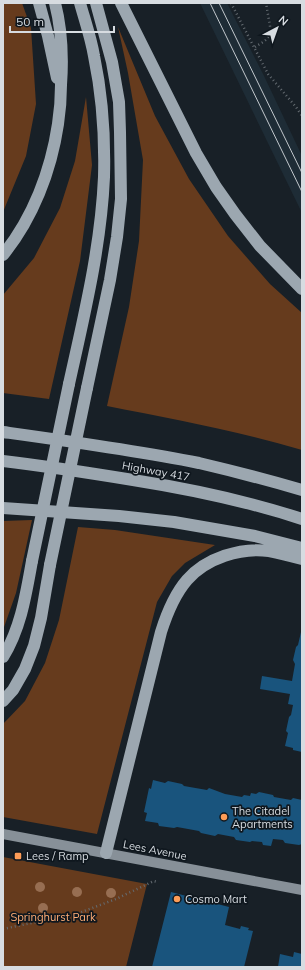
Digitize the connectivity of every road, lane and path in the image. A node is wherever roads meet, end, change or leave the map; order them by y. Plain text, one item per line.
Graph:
1 (39, 3) edge
2 (55, 3) edge
3 (80, 3) edge
4 (96, 3) edge
5 (121, 3) edge
6 (232, 3) edge
7 (266, 3) edge
8 (255, 47) junction
9 (61, 95) junction
10 (302, 116) edge
11 (3, 255) edge
12 (302, 289) edge
13 (3, 432) edge
14 (3, 460) edge
15 (302, 490) edge
16 (3, 508) edge
17 (302, 519) edge
18 (302, 548) edge
19 (302, 559) edge
20 (3, 657) edge
21 (3, 701) edge
22 (3, 834) edge
23 (106, 853) junction
24 (158, 882) dead end
25 (302, 890) edge
26 (3, 929) edge

1 - 9 highway
2 - 9 highway
3 - 20 highway, bridge
4 - 21 highway, bridge
5 - 12 highway
6 - 8 path
7 - 8 path
8 - 10 path
9 - 11 highway
13 - 15 highway
14 - 17 highway, Highway 417
16 - 18 highway
19 - 23 highway
22 - 23 main road, Lees Avenue
23 - 25 main road, Lees Avenue
24 - 26 path

